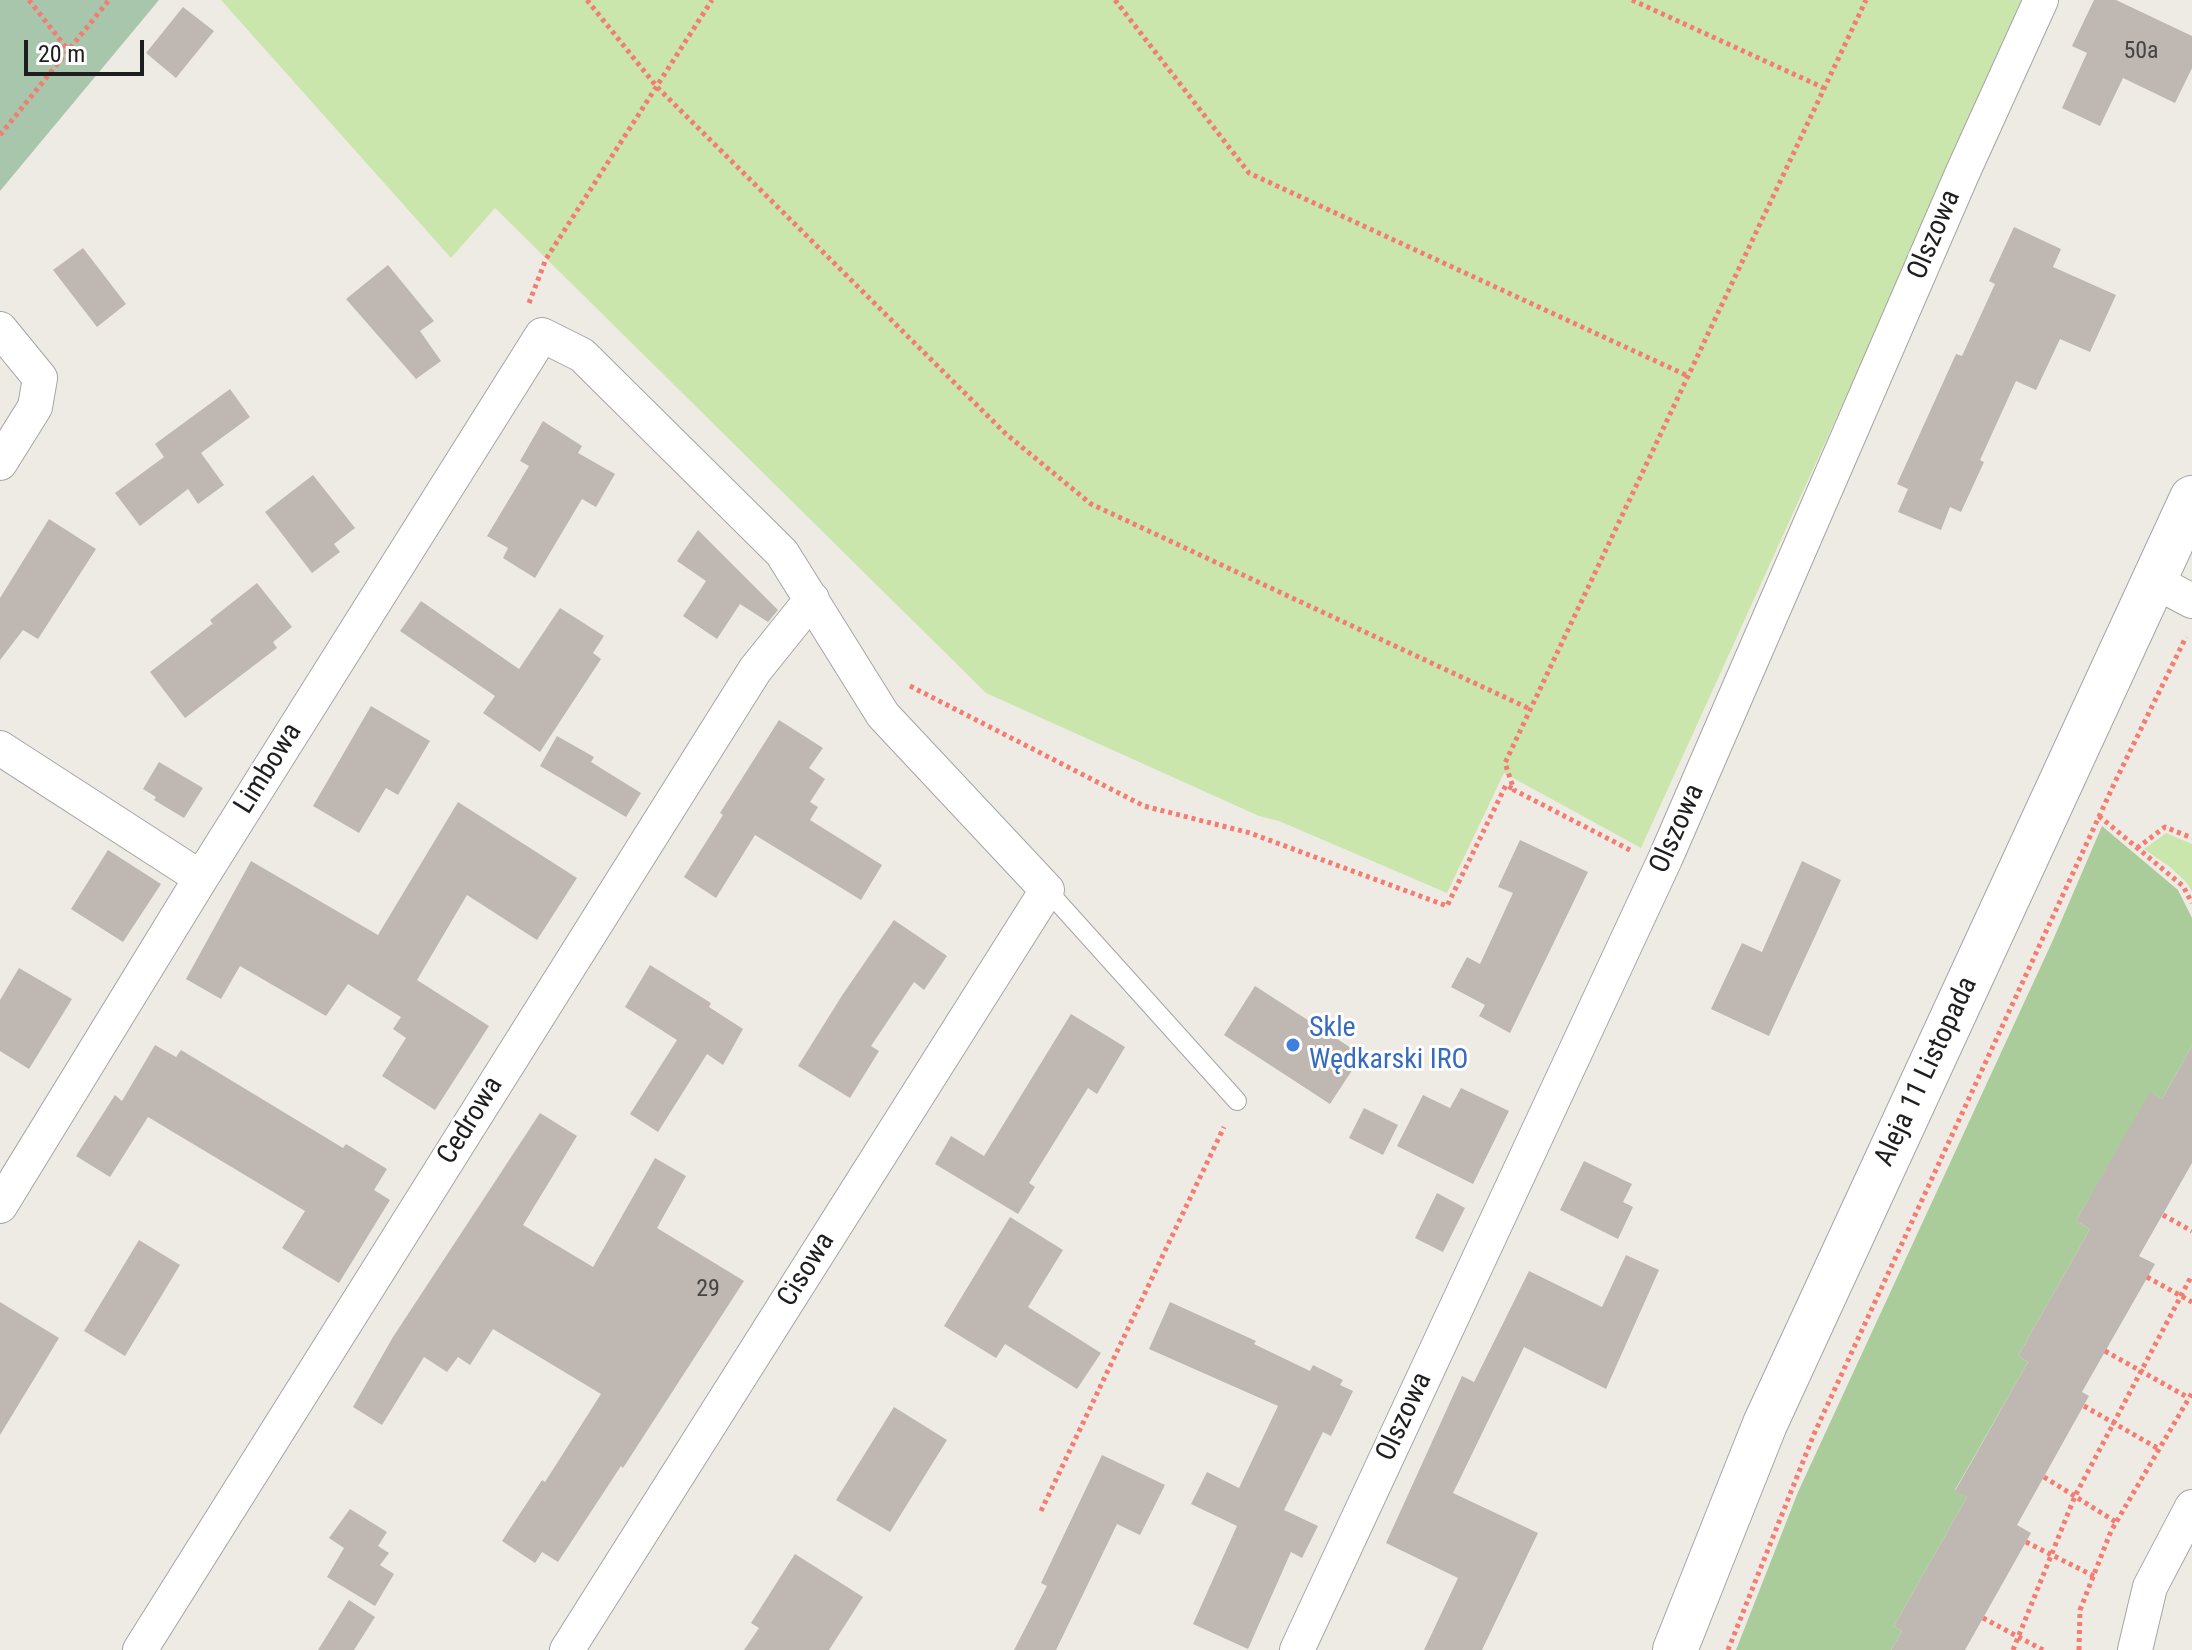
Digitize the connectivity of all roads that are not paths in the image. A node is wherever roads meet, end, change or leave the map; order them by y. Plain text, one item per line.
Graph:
1 (2041, 0) edge
2 (0, 329) edge
3 (0, 463) edge
4 (2192, 498) edge
5 (2154, 581) junction
6 (812, 599) junction
7 (2191, 616) edge
8 (0, 748) edge
9 (201, 878) junction
10 (1047, 890) junction
11 (1237, 1101) road end
12 (0, 1206) edge
13 (2192, 1507) edge
14 (140, 1650) edge
15 (567, 1650) edge
16 (1297, 1650) edge
17 (1675, 1650) edge
18 (2135, 1650) edge

1 - 16 street, Olszowa
2 - 3 street
4 - 5 street, Aleja 11 Listopada
5 - 7 street
5 - 17 street, Aleja 11 Listopada
6 - 9 street, Limbowa
6 - 10 street
6 - 14 street, Cedrowa
8 - 9 street
9 - 12 street, Limbowa
10 - 11 lane
10 - 15 street, Cisowa
13 - 18 street

